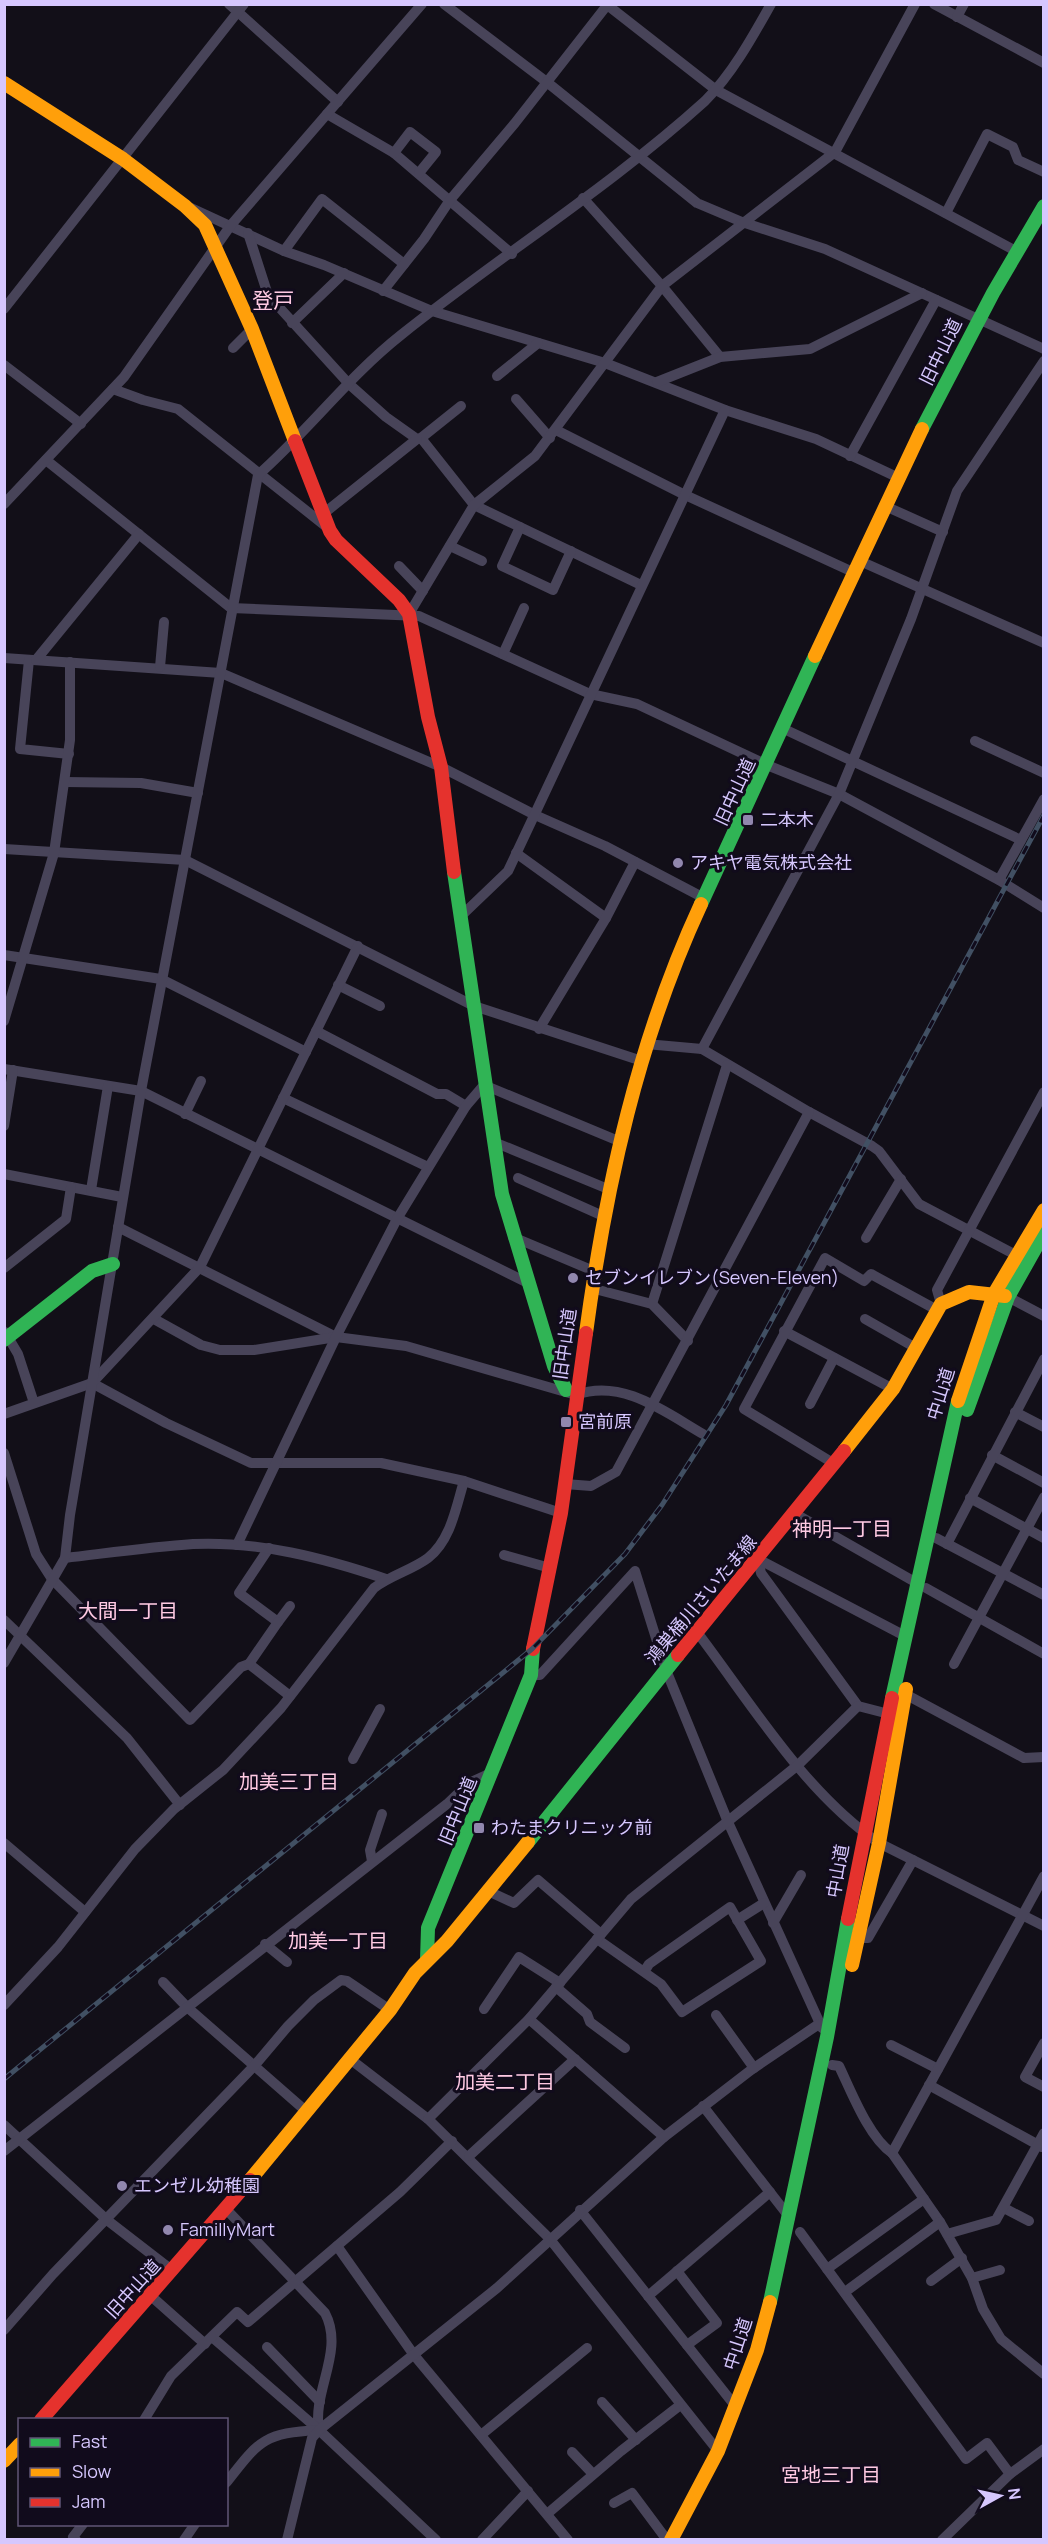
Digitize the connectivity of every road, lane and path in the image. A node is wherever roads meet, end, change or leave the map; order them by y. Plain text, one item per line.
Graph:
1 (229, 4) edge
2 (422, 4) edge
3 (444, 4) edge
4 (771, 4) edge
5 (915, 4) edge
6 (934, 4) edge
7 (963, 4) edge
8 (607, 5) edge
9 (241, 8) edge
10 (957, 17) junction
11 (1044, 63) edge
12 (4, 83) edge
13 (548, 83) junction
14 (716, 90) junction
15 (338, 102) junction
16 (327, 114) junction
17 (835, 152) junction
18 (394, 153) junction
19 (637, 156) junction
20 (123, 159) junction
21 (1044, 172) edge
22 (418, 173) junction
23 (583, 198) junction
24 (450, 200) junction
25 (185, 206) junction
26 (1044, 206) edge
27 (946, 213) junction
28 (742, 222) junction
29 (231, 225) junction
30 (248, 233) junction
31 (216, 246) junction
32 (284, 251) junction
33 (1016, 251) junction
34 (512, 254) junction
35 (404, 264) junction
36 (344, 273) junction
37 (662, 286) junction
38 (383, 291) junction
39 (922, 293) junction
40 (936, 300) junction
41 (4, 309) edge
42 (432, 311) junction
43 (976, 320) junction
44 (292, 323) junction
45 (252, 329) junction
46 (538, 343) junction
47 (233, 348) dead end
48 (1044, 349) edge
49 (720, 357) junction
50 (1044, 361) edge
51 (605, 363) junction
52 (4, 365) edge
53 (497, 376) dead end
54 (657, 382) junction
55 (349, 384) junction
56 (113, 388) junction
57 (516, 399) dead end
58 (461, 406) dead end
59 (725, 410) junction
60 (81, 424) junction
61 (553, 434) junction
62 (419, 439) junction
63 (296, 441) junction
64 (850, 456) junction
65 (46, 460) junction
66 (258, 475) junction
67 (899, 478) junction
68 (683, 494) junction
69 (4, 504) edge
70 (474, 505) junction
71 (885, 506) junction
72 (323, 514) junction
73 (520, 527) junction
74 (330, 531) junction
75 (943, 531) junction
76 (139, 534) junction
77 (450, 546) junction
78 (571, 552) junction
79 (482, 561) dead end
80 (399, 566) dead end
81 (857, 567) junction
82 (641, 585) junction
83 (922, 589) junction
84 (423, 591) junction
85 (231, 608) junction
86 (524, 608) dead end
87 (409, 614) junction
88 (164, 622) dead end
89 (1044, 644) edge
90 (503, 654) junction
91 (4, 658) edge
92 (33, 660) junction
93 (70, 662) junction
94 (160, 667) junction
95 (221, 673) junction
96 (590, 694) junction
97 (783, 729) junction
98 (975, 741) dead end
99 (69, 754) junction
100 (853, 760) junction
101 (767, 765) junction
102 (441, 767) junction
103 (1044, 772) edge
104 (65, 782) junction
105 (198, 793) junction
106 (839, 794) junction
107 (1044, 799) edge
108 (535, 815) junction
109 (1021, 840) junction
110 (4, 849) edge
111 (54, 853) junction
112 (516, 853) junction
113 (185, 860) junction
114 (635, 862) junction
115 (999, 880) junction
116 (704, 898) junction
117 (1044, 908) edge
118 (459, 918) junction
119 (606, 918) junction
120 (358, 946) junction
121 (4, 955) edge
122 (23, 958) junction
123 (161, 980) junction
124 (338, 985) junction
125 (8, 995) edge
126 (380, 1006) dead end
127 (474, 1006) junction
128 (4, 1021) edge
129 (539, 1029) junction
130 (316, 1031) junction
131 (646, 1044) junction
132 (702, 1049) junction
133 (306, 1052) junction
134 (642, 1061) junction
135 (728, 1065) junction
136 (9, 1069) edge
137 (201, 1081) dead end
138 (484, 1085) junction
139 (108, 1086) junction
140 (141, 1091) junction
141 (1044, 1092) edge
142 (283, 1098) junction
143 (466, 1106) junction
144 (809, 1112) junction
145 (186, 1114) junction
146 (4, 1126) edge
147 (494, 1142) junction
148 (621, 1142) junction
149 (257, 1151) junction
150 (428, 1167) junction
151 (4, 1174) edge
152 (518, 1178) dead end
153 (901, 1179) junction
154 (71, 1186) junction
155 (608, 1189) junction
156 (91, 1190) junction
157 (122, 1197) junction
158 (1044, 1210) edge
159 (603, 1216) junction
160 (397, 1219) junction
161 (118, 1227) junction
162 (969, 1230) junction
163 (1044, 1233) edge
164 (513, 1237) junction
165 (866, 1238) dead end
166 (1016, 1255) junction
167 (113, 1264) junction
168 (200, 1267) junction
169 (4, 1268) edge
170 (594, 1271) junction
171 (528, 1283) junction
172 (591, 1288) junction
173 (1001, 1295) junction
174 (652, 1304) junction
175 (939, 1307) junction
176 (1044, 1316) edge
177 (154, 1319) junction
178 (865, 1319) dead end
179 (784, 1331) junction
180 (6, 1336) edge
181 (336, 1337) junction
182 (688, 1341) junction
183 (916, 1348) junction
184 (834, 1358) junction
185 (1044, 1359) edge
186 (92, 1383) junction
187 (893, 1389) junction
188 (571, 1393) junction
189 (34, 1403) junction
190 (810, 1404) dead end
191 (654, 1406) junction
192 (1015, 1412) junction
193 (4, 1414) edge
194 (1044, 1427) edge
195 (703, 1434) dead end
196 (4, 1453) edge
197 (992, 1455) junction
198 (278, 1461) junction
199 (833, 1463) junction
200 (464, 1481) junction
201 (1044, 1483) edge
202 (566, 1484) junction
203 (1044, 1497) edge
204 (970, 1498) junction
205 (561, 1513) junction
206 (794, 1513) junction
207 (1026, 1529) junction
208 (1044, 1538) edge
209 (941, 1540) junction
210 (237, 1545) junction
211 (269, 1548) junction
212 (504, 1555) dead end
213 (65, 1558) junction
214 (758, 1559) junction
215 (550, 1568) junction
216 (1002, 1573) junction
217 (52, 1579) junction
218 (386, 1579) junction
219 (920, 1585) junction
220 (1044, 1595) edge
221 (290, 1606) dead end
222 (978, 1618) junction
223 (4, 1620) edge
224 (278, 1622) junction
225 (697, 1632) junction
226 (905, 1636) junction
227 (19, 1637) junction
228 (1044, 1654) edge
229 (4, 1664) edge
230 (249, 1664) junction
231 (954, 1664) dead end
232 (666, 1670) junction
233 (531, 1676) junction
234 (905, 1694) junction
235 (290, 1696) junction
236 (858, 1706) junction
237 (380, 1709) dead end
238 (889, 1714) junction
239 (1044, 1757) edge
240 (353, 1759) dead end
241 (798, 1765) junction
242 (493, 1772) junction
243 (180, 1805) junction
244 (382, 1814) dead end
245 (728, 1822) junction
246 (863, 1832) junction
247 (4, 1843) edge
248 (879, 1843) junction
249 (913, 1860) junction
250 (372, 1861) junction
251 (801, 1875) dead end
252 (1044, 1876) edge
253 (488, 1890) junction
254 (764, 1903) junction
255 (85, 1912) junction
256 (1022, 1915) junction
257 (737, 1920) junction
258 (773, 1923) junction
259 (1044, 1926) edge
260 (599, 1937) junction
261 (857, 1938) junction
262 (265, 1944) junction
263 (427, 1960) junction
264 (287, 1962) dead end
265 (644, 1972) junction
266 (163, 1982) dead end
267 (558, 1985) junction
268 (4, 2005) edge
269 (187, 2007) junction
270 (484, 2009) dead end
271 (390, 2010) junction
272 (716, 2015) dead end
273 (529, 2019) junction
274 (819, 2024) junction
275 (827, 2037) junction
276 (1044, 2043) edge
277 (891, 2045) dead end
278 (625, 2048) dead end
279 (350, 2059) junction
280 (575, 2059) junction
281 (255, 2065) junction
282 (832, 2065) junction
283 (754, 2068) junction
284 (938, 2069) junction
285 (929, 2085) junction
286 (1044, 2087) edge
287 (704, 2106) junction
288 (307, 2112) junction
289 (428, 2119) junction
290 (4, 2125) edge
291 (1044, 2133) edge
292 (19, 2137) junction
293 (664, 2137) junction
294 (452, 2141) junction
295 (1040, 2146) edge
296 (4, 2151) edge
297 (892, 2153) junction
298 (469, 2156) junction
299 (770, 2192) junction
300 (924, 2199) junction
301 (1004, 2208) junction
302 (226, 2209) junction
303 (580, 2210) junction
304 (790, 2218) junction
305 (107, 2220) junction
306 (1029, 2221) dead end
307 (940, 2222) junction
308 (800, 2232) junction
309 (947, 2234) junction
310 (549, 2238) junction
311 (337, 2246) junction
312 (962, 2258) junction
313 (827, 2269) junction
314 (1000, 2270) dead end
315 (173, 2271) junction
316 (677, 2271) junction
317 (972, 2277) junction
318 (931, 2281) dead end
319 (295, 2282) junction
320 (845, 2292) junction
321 (151, 2296) junction
322 (648, 2296) junction
323 (4, 2330) edge
324 (208, 2341) junction
325 (687, 2345) junction
326 (267, 2347) dead end
327 (587, 2348) dead end
328 (414, 2355) junction
329 (1044, 2374) edge
330 (320, 2402) junction
331 (602, 2402) dead end
332 (679, 2406) junction
333 (736, 2407) junction
334 (43, 2418) edge
335 (145, 2418) edge
336 (319, 2430) junction
337 (481, 2435) junction
338 (636, 2440) junction
339 (18, 2446) edge
340 (1044, 2449) edge
341 (718, 2451) junction
342 (572, 2452) dead end
343 (4, 2461) edge
344 (593, 2474) junction
345 (1010, 2474) junction
346 (228, 2480) edge
347 (528, 2491) junction
348 (614, 2503) dead end
349 (547, 2514) junction
350 (81, 2526) edge
351 (194, 2526) edge
352 (76, 2540) edge
353 (184, 2540) edge
354 (287, 2540) edge
355 (436, 2540) edge
356 (482, 2540) edge
357 (568, 2540) edge
358 (669, 2540) edge
359 (684, 2540) edge
360 (942, 2540) edge

1 - 9 street
2 - 15 street
3 - 13 street
4 - 14 street
5 - 17 street
6 - 10 street
7 - 10 street
8 - 13 street
8 - 14 street
9 - 15 street
9 - 20 street
10 - 11 street
12 - 20 main road
13 - 19 street
13 - 24 street
14 - 17 street
14 - 19 street
15 - 16 street
16 - 18 street
16 - 29 street
17 - 27 street
17 - 28 street
18 - 22 street
18 - 22 street
19 - 23 street
19 - 28 street
20 - 25 main road
20 - 41 street
21 - 27 street
22 - 24 street
23 - 34 street
23 - 37 street
24 - 34 street
24 - 35 street
25 - 29 street
25 - 31 main road
26 - 33 main road, 旧中山道
27 - 33 street
28 - 37 street
28 - 39 street
29 - 30 street
29 - 31 street
30 - 32 street
30 - 44 street
31 - 45 main road
31 - 56 street
32 - 35 street
32 - 36 street
33 - 43 main road, 旧中山道
34 - 42 street
35 - 38 street
36 - 38 street
36 - 44 street
37 - 49 street
37 - 51 street
38 - 42 street
39 - 40 street
39 - 49 street
40 - 43 street
40 - 64 street
42 - 46 street
42 - 55 street
43 - 48 street
43 - 67 main road, 旧中山道
44 - 55 street
45 - 47 street
45 - 63 main road
46 - 51 street
46 - 53 street
49 - 54 street
50 - 75 street
51 - 54 street
51 - 61 street
52 - 60 street
54 - 59 street
55 - 62 street
55 - 63 street
56 - 60 street
56 - 66 street
57 - 61 street
58 - 62 street
59 - 64 street
59 - 68 street
60 - 65 street
61 - 68 street
61 - 70 street
62 - 70 street
62 - 72 street
63 - 66 street
63 - 72 main road
64 - 67 street
65 - 69 street
65 - 76 street
66 - 74 street
66 - 85 street
67 - 71 main road, 旧中山道
68 - 81 street
68 - 82 street
70 - 73 street
70 - 77 street
71 - 75 street
71 - 81 main road, 旧中山道
72 - 74 main road
73 - 78 street
73 - 78 street
74 - 87 main road
75 - 83 street
76 - 85 street
76 - 92 street
77 - 79 street
77 - 84 street
78 - 82 street
80 - 84 street
81 - 83 street
81 - 97 main road, 旧中山道
82 - 96 street
83 - 89 street
83 - 100 street
84 - 87 street
85 - 87 street
85 - 95 street
86 - 90 street
87 - 90 street
87 - 102 main road
88 - 94 street
90 - 96 street
91 - 92 street
92 - 93 street
92 - 99 street
93 - 94 street
93 - 99 street
94 - 95 street
95 - 102 street
95 - 105 street
96 - 101 street
96 - 108 street
97 - 100 street
97 - 101 main road, 旧中山道
98 - 103 street
99 - 104 street
100 - 106 street
100 - 109 street
101 - 106 street
101 - 116 main road, 旧中山道
102 - 108 street
102 - 118 main road
104 - 105 street
104 - 111 street
105 - 113 street
106 - 115 street
106 - 132 street
107 - 109 street
108 - 112 street
108 - 114 street
109 - 115 street
110 - 111 street
111 - 113 street
111 - 122 street
112 - 118 street
112 - 119 street
113 - 120 street
113 - 123 street
114 - 116 street
114 - 119 street
115 - 117 street
116 - 131 main road, 旧中山道
118 - 127 main road
119 - 129 street
120 - 124 street
120 - 127 street
121 - 122 street
122 - 123 street
122 - 125 street
123 - 133 street
123 - 140 street
124 - 126 street
124 - 130 street
125 - 128 street
127 - 129 street
127 - 138 main road
129 - 134 street
130 - 133 street
130 - 143 street
131 - 132 street
131 - 134 main road, 旧中山道
132 - 135 street
133 - 142 street
134 - 148 main road, 旧中山道
135 - 144 street
135 - 174 street
136 - 139 street
136 - 146 street
137 - 145 street
138 - 143 street
138 - 147 main road
138 - 148 street
139 - 140 street
139 - 156 street
140 - 145 street
140 - 157 street
141 - 162 street
142 - 149 street
142 - 150 street
143 - 150 street
144 - 153 street
144 - 182 street
145 - 149 street
147 - 155 street
147 - 164 main road
148 - 155 main road, 旧中山道
149 - 160 street
149 - 168 street
150 - 160 street
151 - 154 street
152 - 159 street
153 - 162 street
153 - 165 street
154 - 156 street
154 - 169 street
155 - 159 main road, 旧中山道
156 - 157 street
157 - 161 street
158 - 166 main road, 中山道
159 - 170 main road, 旧中山道
160 - 171 street
160 - 181 street
161 - 167 street
161 - 168 street
162 - 166 street
162 - 175 street
163 - 173 main road, 中山道
164 - 170 street
164 - 171 main road
166 - 173 main road, 中山道
167 - 180 main road
167 - 186 street
168 - 177 street
168 - 181 street
170 - 172 main road, 旧中山道
171 - 188 main road
172 - 174 street
172 - 188 main road, 旧中山道
173 - 175 main road
173 - 176 street
173 - 209 main road, 中山道
173 - 219 main road, 中山道
174 - 182 street
175 - 179 street
175 - 183 main road, 鴻巣桶川さいたま線
177 - 181 street
177 - 186 street
178 - 183 street
179 - 184 street
179 - 199 street
180 - 189 street
181 - 188 street
181 - 198 street
182 - 191 street
183 - 187 main road, 鴻巣桶川さいたま線
184 - 187 street
184 - 190 street
185 - 192 street
186 - 189 street
186 - 198 street
186 - 213 street
187 - 199 main road, 鴻巣桶川さいたま線
188 - 191 street
188 - 202 main road, 旧中山道
189 - 193 street
191 - 195 street
191 - 202 street
192 - 194 street
192 - 197 street
196 - 217 street
197 - 201 street
197 - 204 street
198 - 200 street
198 - 210 street
199 - 206 main road, 鴻巣桶川さいたま線
200 - 205 street
200 - 218 street
202 - 205 main road, 旧中山道
203 - 207 street
204 - 207 street
204 - 209 street
205 - 215 main road, 旧中山道
206 - 214 main road, 鴻巣桶川さいたま線
206 - 219 street
207 - 208 street
207 - 216 street
209 - 216 street
209 - 219 main road, 中山道
210 - 211 street
210 - 213 street
211 - 218 street
211 - 224 street
212 - 215 street
213 - 217 street
214 - 225 main road, 鴻巣桶川さいたま線
214 - 226 street
214 - 236 street
215 - 233 main road, 旧中山道
216 - 220 street
216 - 222 street
217 - 227 street
217 - 230 street
218 - 235 street
219 - 222 street
219 - 226 main road, 中山道
219 - 234 main road, 中山道
221 - 224 street
222 - 228 street
222 - 231 street
223 - 227 street
224 - 230 street
225 - 232 main road, 鴻巣桶川さいたま線
225 - 241 street
226 - 238 main road, 中山道
227 - 229 street
227 - 243 street
230 - 235 street
232 - 233 street
232 - 245 street
232 - 253 main road, 鴻巣桶川さいたま線
233 - 242 main road, 旧中山道
234 - 239 street
234 - 248 main road, 中山道
235 - 243 street
236 - 238 street
236 - 241 street
237 - 240 street
238 - 246 main road, 中山道
241 - 245 street
241 - 246 street
242 - 250 street
242 - 263 main road, 旧中山道
243 - 255 street
244 - 250 street
245 - 254 street
245 - 260 street
246 - 248 street
246 - 275 main road, 中山道
247 - 255 street
248 - 249 street
248 - 261 main road, 中山道
249 - 256 street
249 - 261 street
250 - 262 street
251 - 258 street
252 - 256 street
253 - 260 street
253 - 263 main road, 鴻巣桶川さいたま線
254 - 257 street
254 - 258 street
255 - 268 street
256 - 259 street
256 - 284 street
257 - 265 street
257 - 265 street
258 - 274 street
260 - 265 street
260 - 267 street
261 - 282 main road, 中山道
262 - 264 street
262 - 269 street
263 - 271 main road, 旧中山道
266 - 269 street
267 - 270 street
267 - 273 street
267 - 278 street
269 - 281 street
269 - 292 street
271 - 279 main road, 旧中山道
271 - 281 street
272 - 283 street
273 - 280 street
273 - 289 street
274 - 275 street
274 - 283 street
275 - 304 main road, 中山道
276 - 286 street
277 - 284 street
279 - 288 main road, 旧中山道
279 - 289 street
280 - 293 street
280 - 298 street
281 - 288 street
281 - 305 street
282 - 297 street
282 - 308 main road, 中山道
283 - 287 street
284 - 285 street
285 - 295 street
285 - 297 street
287 - 293 street
287 - 299 street
288 - 302 main road, 旧中山道
289 - 294 street
290 - 292 street
291 - 295 street
292 - 296 street
292 - 305 street
293 - 303 street
294 - 298 street
294 - 311 street
295 - 301 street
297 - 300 street
298 - 310 street
299 - 304 street
299 - 316 street
300 - 307 street
300 - 313 street
301 - 306 street
301 - 309 street
302 - 315 main road, 旧中山道
302 - 319 street
303 - 310 street
303 - 322 street
304 - 333 main road, 中山道
305 - 315 street
305 - 323 street
307 - 309 street
307 - 320 street
308 - 313 street
308 - 359 main road, 中山道
309 - 312 street
310 - 328 street
310 - 332 street
311 - 319 street
311 - 328 street
312 - 317 street
312 - 318 street
313 - 320 street
314 - 317 street
315 - 321 main road, 旧中山道
316 - 322 street
316 - 325 street
317 - 329 street
319 - 324 street
319 - 330 street
320 - 345 street
321 - 324 street
321 - 334 main road, 旧中山道
322 - 325 street
324 - 335 street
324 - 336 street
325 - 333 street
326 - 330 street
327 - 337 street
328 - 336 street
328 - 337 street
330 - 336 street
331 - 338 street
332 - 338 street
332 - 341 street
333 - 341 main road, 中山道
336 - 346 street
336 - 354 street
336 - 355 street
337 - 347 street
338 - 344 street
339 - 343 main road
340 - 345 street
341 - 358 main road, 中山道
342 - 344 street
344 - 349 street
345 - 360 street
347 - 349 street
347 - 356 street
348 - 358 street
349 - 357 street
350 - 352 street
351 - 353 street

